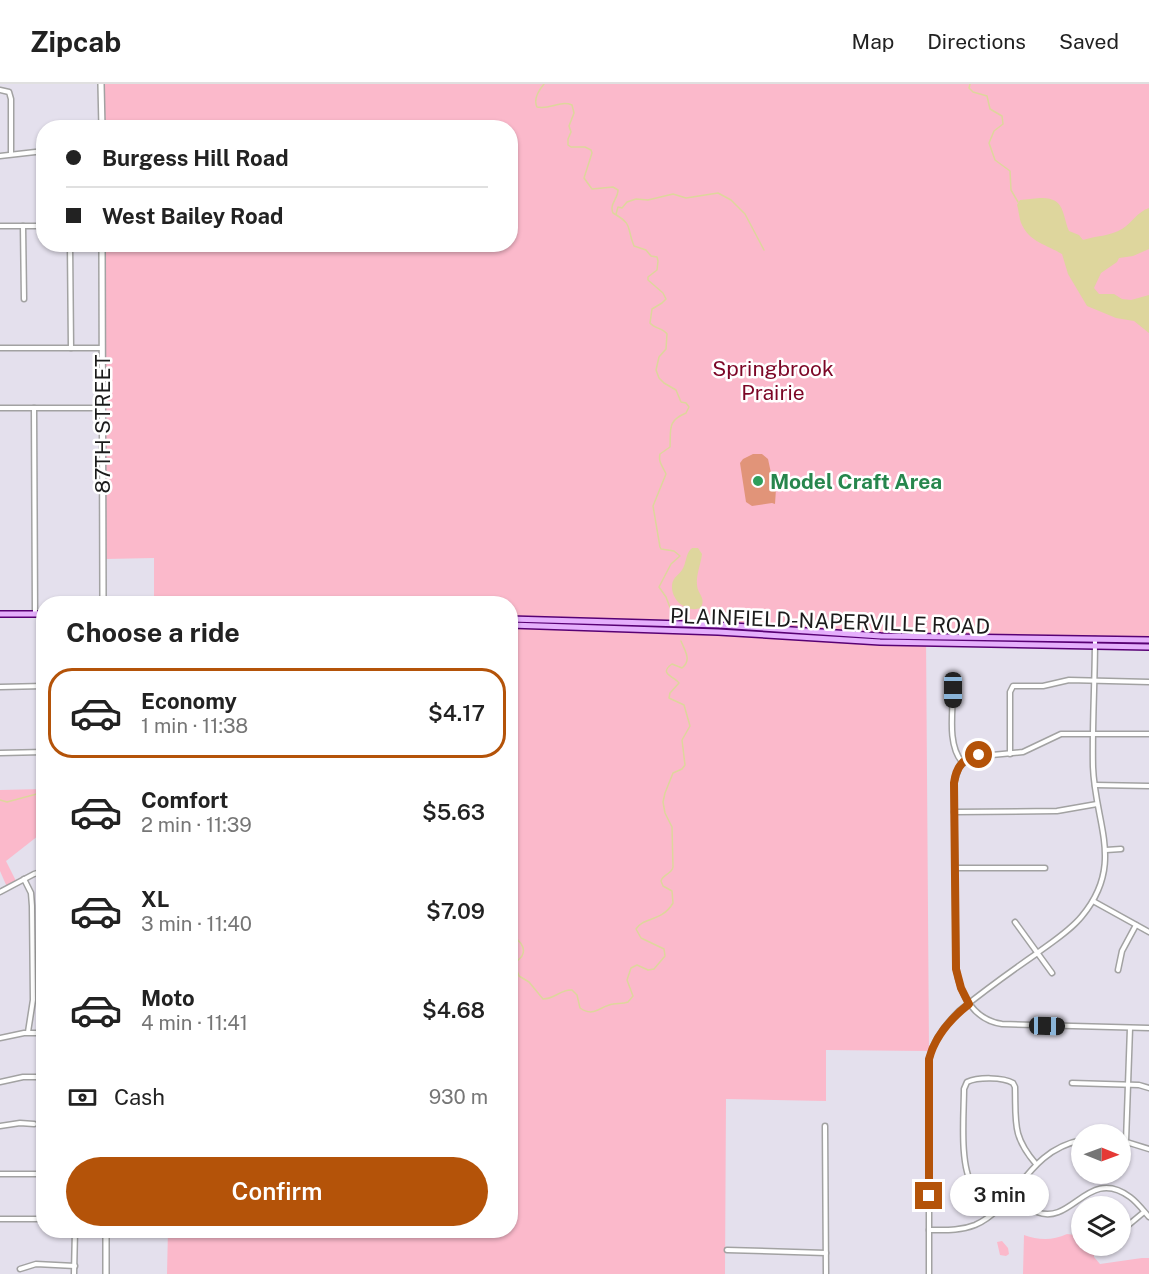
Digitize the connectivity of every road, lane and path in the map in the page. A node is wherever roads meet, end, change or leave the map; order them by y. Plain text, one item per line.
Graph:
1 (101, 84) edge
2 (0, 90) edge
3 (102, 120) edge
4 (36, 152) edge
5 (11, 154) junction
6 (0, 156) edge
7 (0, 226) edge
8 (23, 226) junction
9 (36, 226) edge
10 (70, 252) edge
11 (102, 252) edge
12 (24, 298) dead end
13 (0, 348) edge
14 (70, 348) junction
15 (102, 348) junction
16 (0, 408) edge
17 (34, 408) junction
18 (102, 408) junction
19 (103, 596) edge
20 (0, 614) edge
21 (35, 614) joint
22 (518, 619) edge
23 (518, 625) edge
24 (1149, 640) edge
25 (1095, 643) junction
26 (1149, 647) edge
27 (1094, 681) junction
28 (1149, 682) edge
29 (36, 686) edge
30 (0, 687) edge
31 (953, 690) dead end
32 (1093, 733) junction
33 (1149, 734) edge
34 (36, 752) edge
35 (0, 753) edge
36 (1010, 754) junction
37 (962, 762) junction
38 (1095, 785) junction
39 (1149, 786) edge
40 (1097, 804) junction
41 (954, 812) junction
42 (1121, 849) dead end
43 (1106, 850) junction
44 (955, 868) junction
45 (1045, 868) dead end
46 (36, 874) edge
47 (24, 879) junction
48 (0, 892) edge
49 (1093, 901) junction
50 (1015, 922) dead end
51 (1136, 925) junction
52 (1149, 932) edge
53 (1037, 953) junction
54 (1118, 970) dead end
55 (1052, 973) dead end
56 (969, 1004) junction
57 (1130, 1028) junction
58 (1149, 1028) edge
59 (28, 1032) junction
60 (36, 1032) edge
61 (0, 1038) edge
62 (36, 1077) edge
63 (0, 1082) edge
64 (1072, 1083) dead end
65 (1128, 1084) junction
66 (1149, 1088) edge
67 (34, 1124) dead end
68 (1124, 1124) edge
69 (0, 1126) edge
70 (825, 1126) dead end
71 (1131, 1143) edge
72 (1071, 1144) edge
73 (1149, 1149) edge
74 (1036, 1164) junction
75 (0, 1174) edge
76 (36, 1174) edge
77 (1011, 1193) junction
78 (997, 1208) junction
79 (1144, 1212) junction
80 (1149, 1217) edge
81 (0, 1219) edge
82 (36, 1219) edge
83 (1131, 1223) edge
84 (929, 1230) junction
85 (75, 1238) edge
86 (106, 1238) edge
87 (727, 1250) dead end
88 (826, 1253) junction
89 (75, 1266) junction
90 (20, 1269) dead end
91 (74, 1274) edge
92 (106, 1274) edge
93 (826, 1274) edge
94 (929, 1274) edge

1 - 3 street
2 - 5 street
4 - 5 street
5 - 6 street
7 - 8 street
8 - 9 street
8 - 12 street
10 - 14 street
11 - 15 street, 87TH STREET
13 - 14 street
14 - 15 street
15 - 18 street, 87TH STREET
16 - 17 street
17 - 18 street
17 - 21 street
18 - 19 street, 87TH STREET
20 - 21 main road
22 - 25 main road, PLAINFIELD-NAPERVILLE ROAD
23 - 25 main road, PLAINFIELD-NAPERVILLE ROAD
24 - 25 main road, PLAINFIELD-NAPERVILLE ROAD
25 - 26 main road, PLAINFIELD-NAPERVILLE ROAD
25 - 27 street
27 - 28 street
27 - 32 street
27 - 36 street
29 - 30 street
31 - 37 street
32 - 33 street
32 - 36 street
32 - 38 street
34 - 35 street
36 - 37 street
37 - 41 street
38 - 39 street
38 - 40 street
40 - 41 street
40 - 43 street
41 - 44 street
42 - 43 street
43 - 49 street
44 - 45 street
44 - 56 street
46 - 47 street
47 - 48 street
47 - 59 street
49 - 51 street
49 - 53 street
50 - 53 street
51 - 52 street
51 - 54 street
53 - 55 street
53 - 56 street
56 - 57 street
56 - 84 street
57 - 58 street
57 - 65 street
59 - 60 street
59 - 61 street
62 - 63 street
64 - 65 street
65 - 66 street
65 - 68 street
67 - 69 street
70 - 88 street
71 - 73 street
72 - 74 street
74 - 77 street
74 - 78 street
75 - 76 street
77 - 78 street
77 - 79 street
78 - 84 street
79 - 80 street
79 - 83 street
81 - 82 street
84 - 94 street
85 - 89 street
86 - 92 street
87 - 88 street
88 - 93 street
89 - 90 street
89 - 91 street

